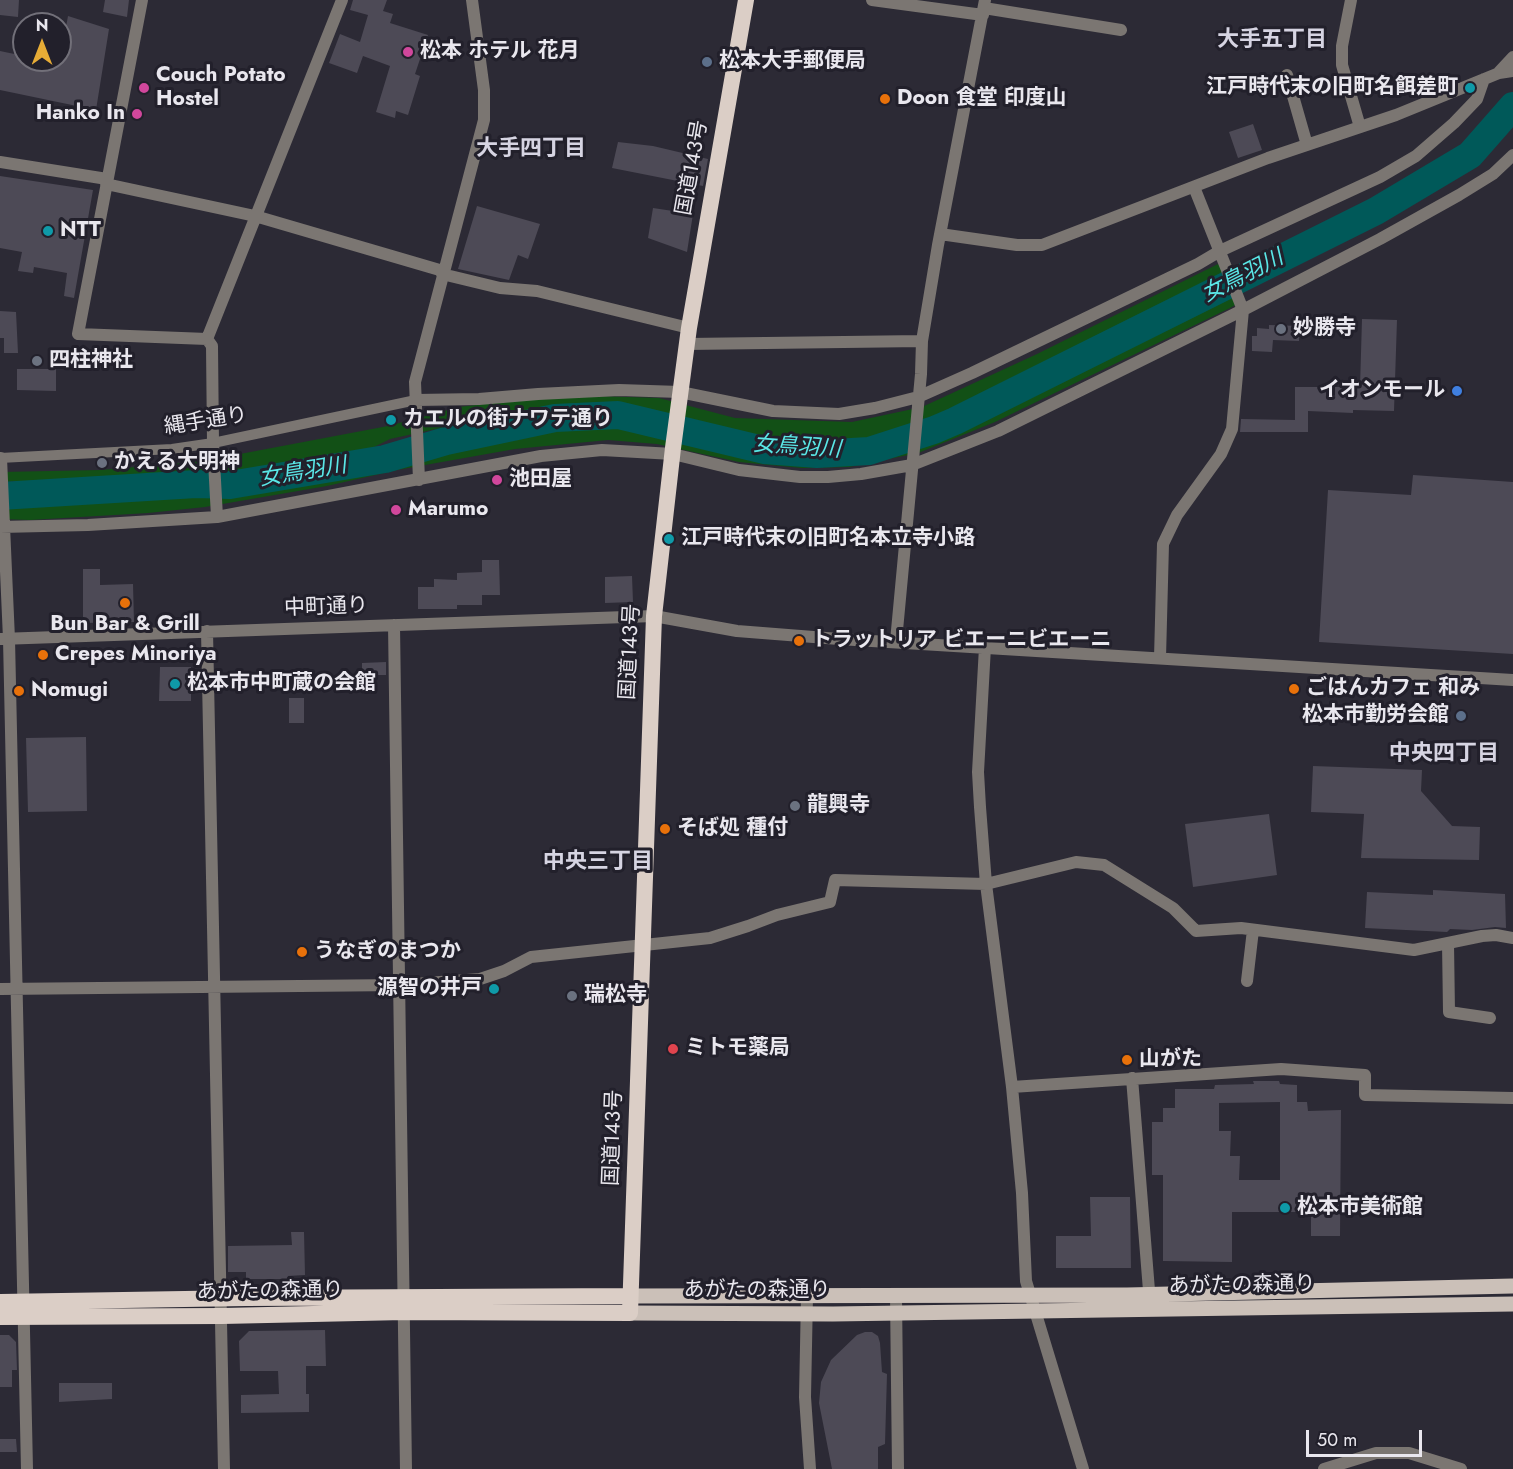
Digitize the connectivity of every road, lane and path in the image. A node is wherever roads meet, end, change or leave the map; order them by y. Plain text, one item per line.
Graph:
1 (142, 0) edge
2 (342, 0) edge
3 (472, 0) edge
4 (746, 0) edge
5 (872, 0) edge
6 (1351, 0) edge
7 (984, 8) edge
8 (1121, 30) dead end
9 (1513, 57) edge
10 (1507, 71) edge
11 (1287, 75) dead end
12 (1484, 79) junction
13 (1360, 127) junction
14 (1307, 145) junction
15 (1513, 154) edge
16 (0, 162) edge
17 (106, 182) junction
18 (1194, 187) junction
19 (255, 216) junction
20 (940, 234) junction
21 (1221, 255) junction
22 (443, 272) junction
23 (1242, 307) junction
24 (688, 336) junction
25 (207, 339) junction
26 (922, 341) junction
27 (679, 396) junction
28 (416, 400) junction
29 (917, 400) junction
30 (213, 448) junction
31 (673, 451) junction
32 (912, 461) junction
33 (1, 462) edge
34 (419, 475) junction
35 (217, 513) junction
36 (3, 523) edge
37 (654, 616) junction
38 (394, 625) junction
39 (207, 631) junction
40 (5, 639) edge
41 (896, 642) junction
42 (985, 647) junction
43 (1160, 658) junction
44 (1513, 680) edge
45 (986, 884) junction
46 (1253, 930) junction
47 (1513, 938) edge
48 (1448, 943) junction
49 (644, 944) junction
50 (1247, 981) dead end
51 (400, 985) junction
52 (215, 988) junction
53 (0, 989) edge
54 (16, 989) junction
55 (1490, 1018) dead end
56 (1132, 1078) junction
57 (1012, 1087) junction
58 (1513, 1098) edge
59 (1513, 1286) edge
60 (807, 1296) junction
61 (896, 1296) junction
62 (1030, 1296) junction
63 (221, 1298) junction
64 (0, 1302) edge
65 (1150, 1302) junction
66 (404, 1304) junction
67 (1513, 1304) edge
68 (630, 1305) junction
69 (24, 1309) junction
70 (1034, 1311) junction
71 (896, 1312) junction
72 (807, 1313) junction
73 (222, 1316) junction
74 (0, 1317) edge
75 (27, 1469) edge
76 (224, 1469) edge
77 (406, 1469) edge
78 (810, 1469) edge
79 (898, 1469) edge
80 (1083, 1469) edge
81 (1324, 1469) edge
82 (1461, 1469) edge

1 - 17 street
2 - 19 street
3 - 22 street
4 - 24 highway, 国道143号
5 - 7 street
6 - 13 street
7 - 8 street
7 - 20 street
9 - 10 street
10 - 12 street
11 - 14 street
12 - 13 street
12 - 21 street
13 - 14 street
14 - 18 street
15 - 23 street
16 - 17 street
17 - 19 street
17 - 25 street
18 - 20 street
18 - 21 street
19 - 22 street
19 - 25 street
20 - 26 street
21 - 23 street
21 - 29 street
22 - 24 street
22 - 28 street
23 - 32 street
23 - 43 street
24 - 26 street
24 - 27 highway, 国道143号
25 - 30 street
26 - 29 street
27 - 28 street
27 - 29 street
27 - 31 highway, 国道143号
28 - 30 street, 縄手通り
28 - 34 street
29 - 32 street
30 - 33 street, 縄手通り
30 - 35 street
31 - 32 street
31 - 34 street
31 - 37 highway, 国道143号
32 - 41 street
33 - 36 street
34 - 35 street
35 - 36 street
36 - 40 street
37 - 38 street, 中町通り
37 - 41 street, 中町通り
37 - 49 highway, 国道143号
38 - 39 street, 中町通り
38 - 51 street
39 - 40 street, 中町通り
39 - 52 street
40 - 54 street
41 - 42 street, 中町通り
42 - 43 street, 中町通り
42 - 45 street
43 - 44 street, 中町通り
45 - 46 street
45 - 49 street
45 - 57 street
46 - 48 street
46 - 50 street
47 - 48 street
48 - 55 street
49 - 51 street
49 - 68 highway, 国道143号
51 - 52 street
51 - 66 street
52 - 54 street
52 - 63 street
53 - 54 street
54 - 69 street
56 - 57 street
56 - 58 street
56 - 65 street
57 - 62 street
59 - 65 main road, あがたの森通り
60 - 61 main road, あがたの森通り
60 - 68 main road, あがたの森通り
60 - 72 street
61 - 62 main road, あがたの森通り
61 - 71 street
62 - 65 main road, あがたの森通り
62 - 70 street
63 - 66 highway, あがたの森通り
63 - 69 highway, あがたの森通り
63 - 73 street
64 - 69 highway, あがたの森通り
65 - 67 main road, あがたの森通り
65 - 70 main road, あがたの森通り
66 - 68 highway, あがたの森通り
66 - 73 highway, あがたの森通り
66 - 77 street
68 - 72 main road, あがたの森通り
69 - 73 highway, あがたの森通り
69 - 74 highway, あがたの森通り
69 - 75 street
70 - 71 main road, あがたの森通り
70 - 80 street
71 - 72 main road, あがたの森通り
71 - 79 street
72 - 78 street
73 - 76 street
81 - 82 street

